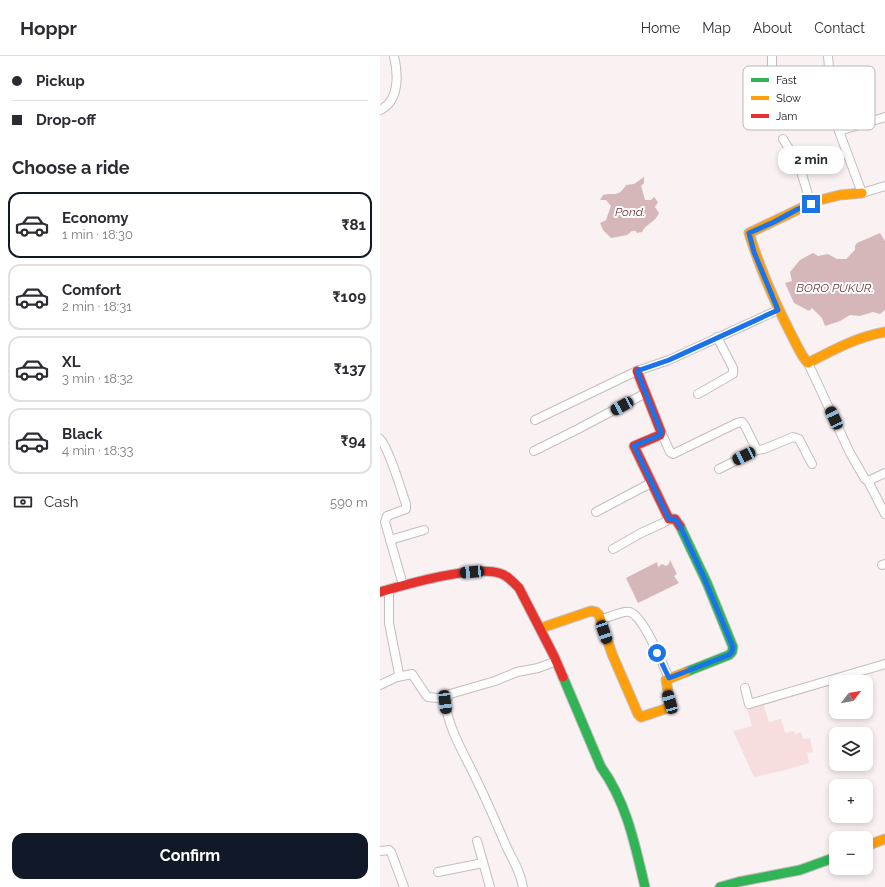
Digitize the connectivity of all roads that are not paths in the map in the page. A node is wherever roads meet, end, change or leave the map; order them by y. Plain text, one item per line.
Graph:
1 (394, 56) edge
2 (828, 56) edge
3 (829, 66) edge
4 (380, 110) edge
5 (885, 117) edge
6 (875, 120) edge
7 (842, 130) edge
8 (839, 131) joint
9 (783, 139) dead end
10 (885, 186) edge
11 (862, 193) junction
12 (811, 204) junction
13 (778, 310) junction
14 (885, 332) edge
15 (717, 337) junction
16 (808, 363) junction
17 (637, 371) junction
18 (646, 394) junction
19 (698, 394) dead end
20 (535, 420) dead end
21 (661, 432) junction
22 (380, 439) edge
23 (757, 450) junction
24 (534, 451) dead end
25 (812, 464) dead end
26 (719, 469) dead end
27 (885, 473) edge
28 (868, 482) junction
29 (651, 483) junction
30 (596, 512) dead end
31 (885, 514) edge
32 (669, 519) junction
33 (424, 530) dead end
34 (390, 540) junction
35 (613, 549) dead end
36 (403, 585) junction
37 (384, 591) edge
38 (600, 620) junction
39 (540, 628) junction
40 (557, 661) junction
41 (885, 664) edge
42 (397, 677) junction
43 (669, 678) junction
44 (380, 685) edge
45 (745, 688) dead end
46 (447, 699) junction
47 (885, 839) edge
48 (477, 841) dead end
49 (873, 843) edge
50 (380, 851) edge
51 (829, 860) edge
52 (483, 863) junction
53 (438, 872) dead end
54 (404, 887) edge
55 (490, 887) edge
56 (523, 887) edge
57 (645, 887) edge
58 (720, 887) edge

1 - 4 street
2 - 3 street
5 - 6 street
7 - 8 street
8 - 11 street
9 - 12 street
10 - 11 street
11 - 12 street
12 - 13 street
13 - 15 street
13 - 16 street
14 - 16 street
15 - 17 street
15 - 19 street
16 - 28 street
17 - 18 street
17 - 20 street
18 - 21 street
18 - 24 street
21 - 23 street
21 - 29 street
22 - 34 street
23 - 25 street
23 - 26 street
27 - 28 street
28 - 31 street
29 - 30 street
29 - 32 street
32 - 35 street
32 - 43 street
33 - 34 street
34 - 36 street
36 - 37 street
36 - 39 street
37 - 42 street
38 - 39 street
38 - 43 street
38 - 43 street
39 - 40 street
40 - 46 street
40 - 57 street
41 - 45 street
42 - 44 street
42 - 46 street
46 - 56 street
47 - 49 street
48 - 52 street
50 - 54 street
51 - 58 street
52 - 53 street
52 - 55 street

